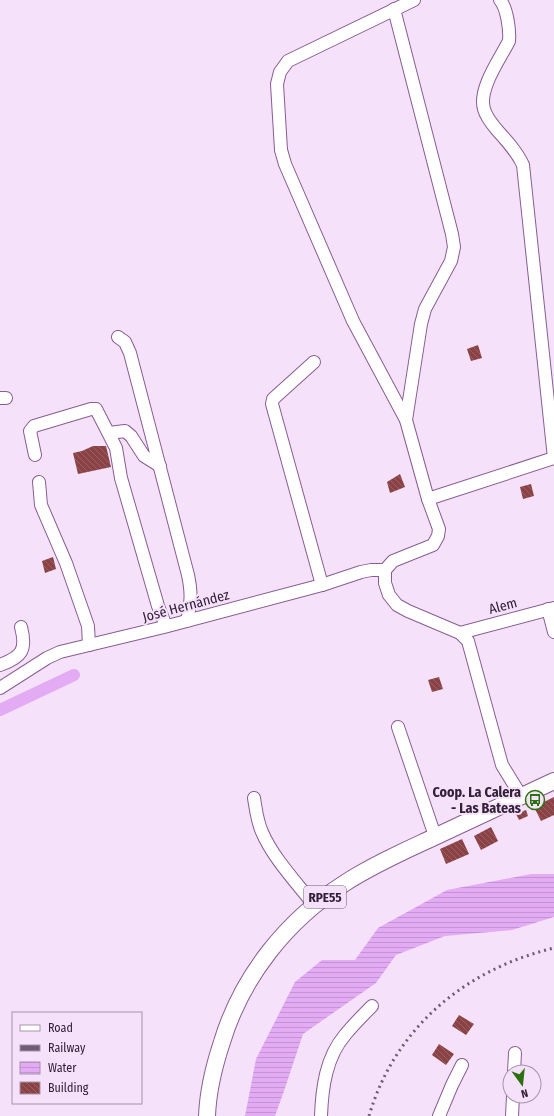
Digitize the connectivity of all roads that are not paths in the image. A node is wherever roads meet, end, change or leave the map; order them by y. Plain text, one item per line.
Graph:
1 (414, 0) edge
2 (500, 0) edge
3 (394, 10) junction
4 (118, 338) dead end
5 (314, 362) dead end
6 (406, 420) junction
7 (109, 433) junction
8 (35, 455) dead end
9 (554, 458) edge
10 (160, 466) junction
11 (39, 482) dead end
12 (428, 499) junction
13 (386, 570) junction
14 (322, 585) junction
15 (551, 609) edge
16 (187, 621) junction
17 (166, 626) junction
18 (20, 627) dead end
19 (554, 632) edge
20 (460, 633) junction
21 (89, 645) junction
22 (0, 665) edge
23 (0, 688) edge
24 (398, 727) dead end
25 (554, 781) edge
26 (521, 796) junction
27 (254, 798) dead end
28 (435, 836) junction
29 (314, 906) junction
30 (372, 1006) dead end
31 (515, 1053) dead end
32 (514, 1064) edge
33 (462, 1065) dead end
34 (513, 1104) edge
35 (207, 1116) edge
36 (321, 1116) edge
37 (439, 1116) edge
38 (512, 1116) edge

1 - 3 street
2 - 9 street
3 - 6 street
3 - 6 street
4 - 10 street
5 - 14 street
6 - 12 street
7 - 8 street
7 - 10 street
7 - 17 street
9 - 12 street
10 - 16 street
11 - 21 street
12 - 13 street
13 - 14 street, José Hernández
13 - 20 street
14 - 16 street, José Hernández
15 - 19 street
15 - 20 street, Alem
16 - 17 street, José Hernández
17 - 21 street, José Hernández
18 - 22 street
20 - 26 street
21 - 23 street, José Hernández
24 - 28 street
25 - 26 main road, RPE55
26 - 28 main road, RPE55
27 - 29 street
28 - 29 main road, RPE55
29 - 35 main road, RPE55
30 - 36 street
31 - 32 street
33 - 37 street
34 - 38 street

